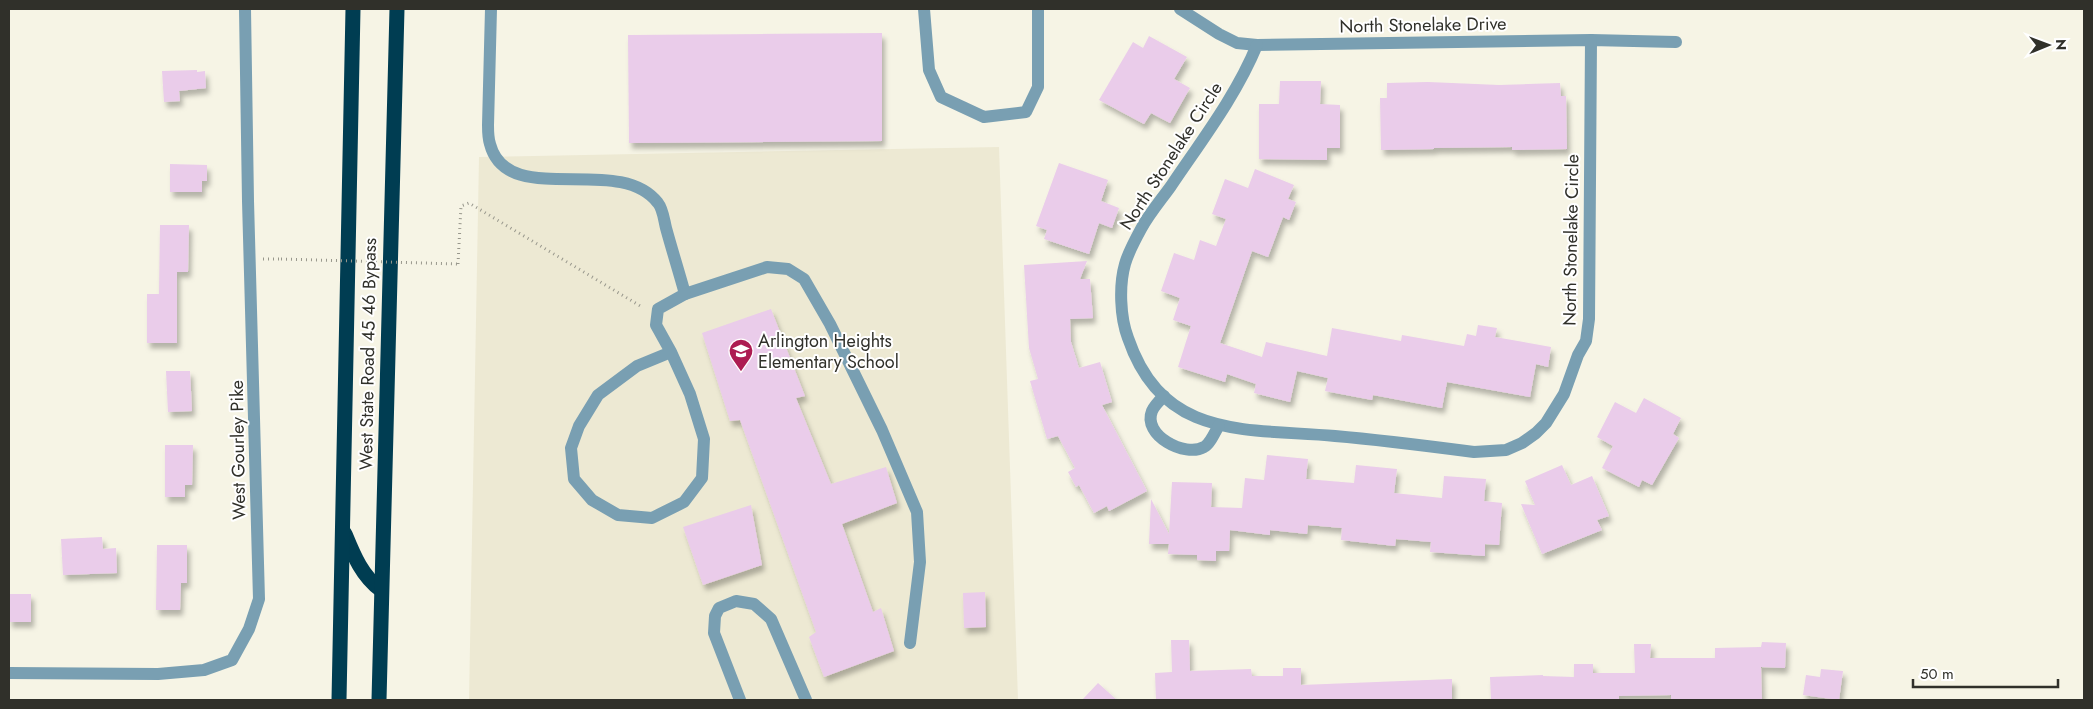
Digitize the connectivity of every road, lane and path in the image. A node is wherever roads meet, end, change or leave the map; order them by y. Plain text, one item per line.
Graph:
1 (246, 9) edge
2 (353, 9) edge
3 (491, 9) edge
4 (924, 9) edge
5 (1038, 9) edge
6 (1180, 9) edge
7 (398, 10) edge
8 (1591, 40) junction
9 (1676, 42) dead end
10 (1257, 44) junction
11 (281, 259) dead end
12 (685, 294) junction
13 (657, 316) junction
14 (671, 352) junction
15 (1164, 396) junction
16 (1219, 426) junction
17 (343, 528) junction
18 (381, 590) junction
19 (910, 643) dead end
20 (9, 673) edge
21 (339, 700) edge
22 (378, 700) edge
23 (740, 700) edge
24 (806, 700) edge

1 - 20 street, West Gourley Pike
2 - 17 highway, West State Road 45 46 Bypass
3 - 12 street
4 - 5 street
6 - 10 street, North Stonelake Drive
7 - 18 highway, West State Road 45 46 Bypass
8 - 9 street, North Stonelake Drive
8 - 10 street, North Stonelake Drive
8 - 16 street, North Stonelake Circle
10 - 15 street, North Stonelake Circle
11 - 13 path, bridge
12 - 13 street
12 - 19 street
13 - 14 street
14 - 14 street
15 - 16 street, North Stonelake Circle
15 - 16 street
17 - 18 highway
17 - 21 highway, West State Road 45 46 Bypass
18 - 22 highway, West State Road 45 46 Bypass
23 - 24 street

